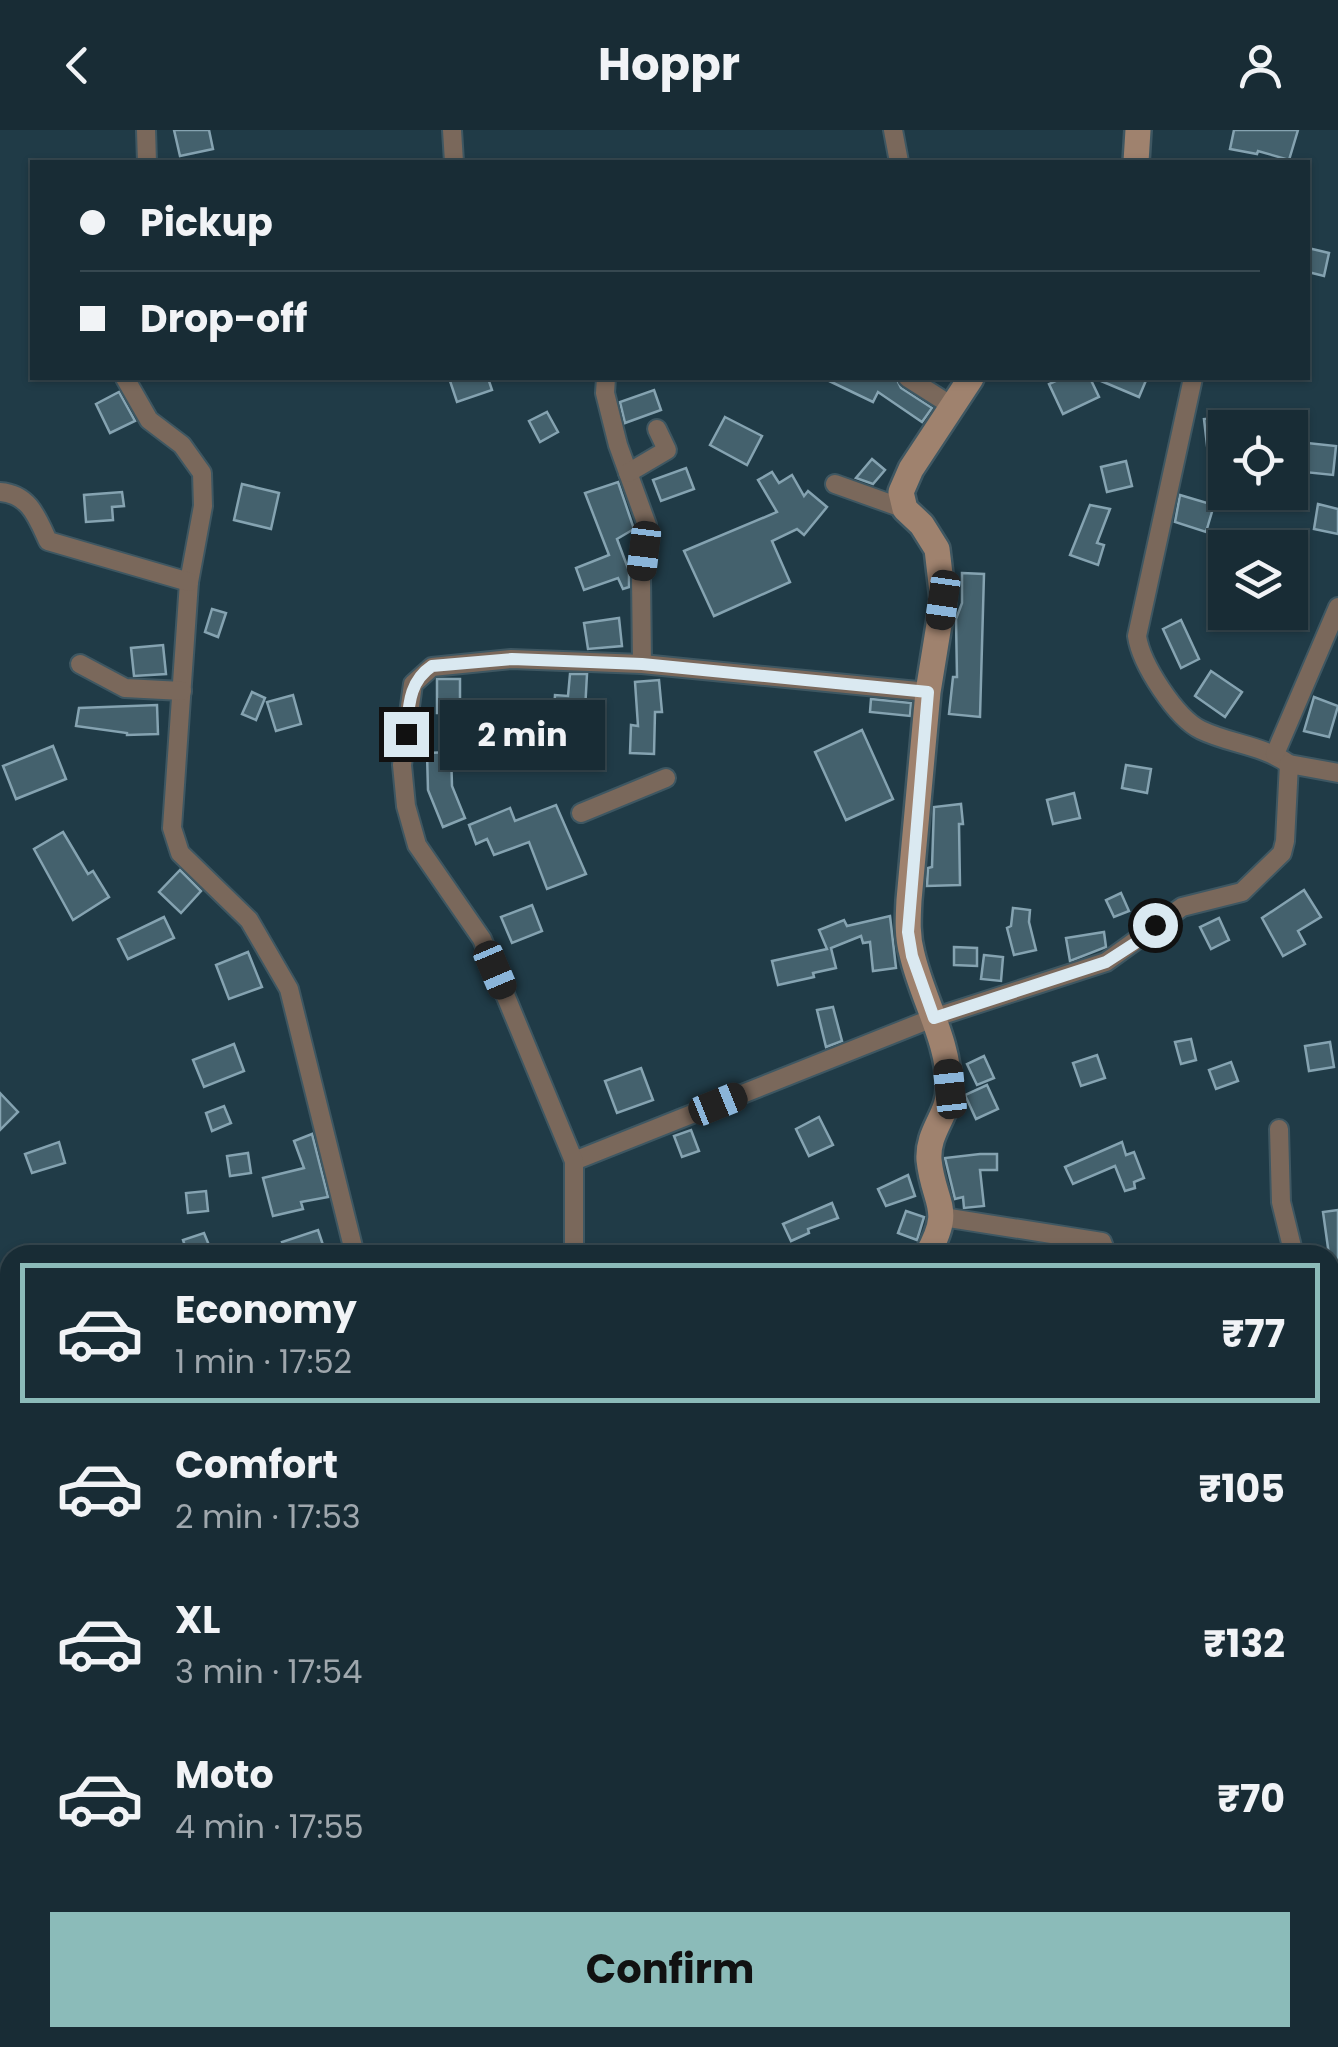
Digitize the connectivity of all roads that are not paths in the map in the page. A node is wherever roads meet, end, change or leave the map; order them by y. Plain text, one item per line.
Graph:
1 (146, 130) edge
2 (452, 130) edge
3 (894, 130) edge
4 (1138, 130) edge
5 (147, 160) edge
6 (454, 160) edge
7 (900, 160) edge
8 (1136, 160) edge
9 (126, 380) edge
10 (606, 380) edge
11 (911, 380) edge
12 (971, 380) edge
13 (1193, 380) edge
14 (952, 406) junction
15 (657, 429) dead end
16 (628, 473) junction
17 (836, 484) dead end
18 (0, 492) edge
19 (905, 509) junction
20 (188, 582) junction
21 (1338, 607) edge
22 (80, 664) dead end
23 (642, 664) junction
24 (182, 690) junction
25 (928, 692) junction
26 (1282, 759) junction
27 (1338, 773) edge
28 (666, 778) dead end
29 (581, 813) dead end
30 (934, 1018) junction
31 (1279, 1129) dead end
32 (574, 1161) junction
33 (943, 1217) junction
34 (352, 1245) edge
35 (574, 1245) edge
36 (931, 1245) edge
37 (1103, 1245) edge
38 (1292, 1245) edge

1 - 5 street
2 - 6 street
3 - 7 street
4 - 8 street
9 - 20 street
10 - 16 street
11 - 14 street
12 - 14 street
13 - 26 street
14 - 19 street
15 - 16 street
16 - 23 street
17 - 19 street
18 - 20 street
19 - 25 street
20 - 24 street
21 - 26 street
22 - 24 street
23 - 25 street
23 - 32 street
24 - 34 street
25 - 30 street
26 - 27 street
26 - 30 street
28 - 29 street
30 - 32 street
30 - 33 street
31 - 38 street
32 - 35 street
33 - 36 street
33 - 37 street

